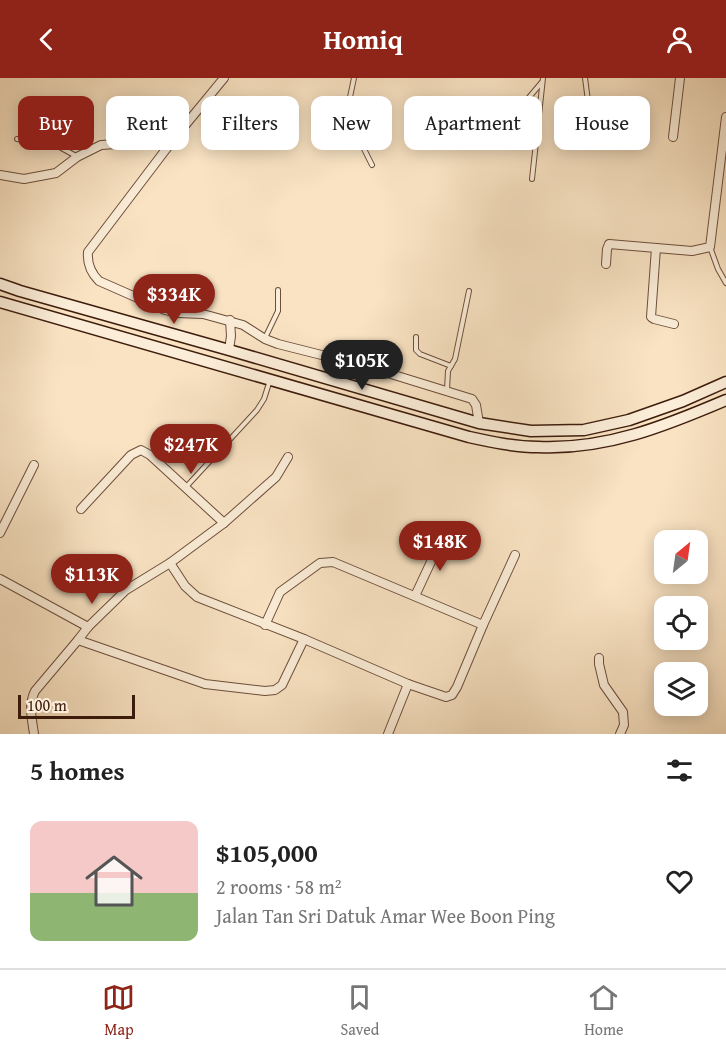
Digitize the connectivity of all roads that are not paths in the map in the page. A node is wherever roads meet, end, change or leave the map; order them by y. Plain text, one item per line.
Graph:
1 (224, 78) edge
2 (354, 78) edge
3 (585, 78) edge
4 (680, 78) edge
5 (542, 80) edge
6 (529, 96) edge
7 (587, 96) edge
8 (726, 117) edge
9 (189, 120) edge
10 (673, 137) dead end
11 (17, 138) dead end
12 (106, 145) edge
13 (164, 150) edge
14 (77, 157) junction
15 (372, 165) dead end
16 (0, 175) edge
17 (532, 179) dead end
18 (710, 247) junction
19 (656, 248) junction
20 (606, 264) dead end
21 (0, 284) edge
22 (726, 284) edge
23 (278, 290) dead end
24 (469, 291) dead end
25 (0, 302) edge
26 (230, 320) junction
27 (674, 324) dead end
28 (416, 337) dead end
29 (265, 339) junction
30 (229, 350) junction
31 (451, 366) junction
32 (270, 380) junction
33 (726, 382) edge
34 (447, 391) junction
35 (726, 400) edge
36 (479, 423) junction
37 (288, 456) dead end
38 (34, 465) dead end
39 (186, 488) junction
40 (81, 509) dead end
41 (224, 523) junction
42 (0, 533) edge
43 (443, 536) dead end
44 (515, 555) dead end
45 (170, 562) junction
46 (0, 579) edge
47 (415, 596) junction
48 (265, 625) junction
49 (483, 625) junction
50 (88, 627) junction
51 (304, 639) junction
52 (78, 640) junction
53 (599, 658) dead end
54 (408, 684) junction
55 (27, 734) edge
56 (34, 734) edge
57 (41, 734) edge
58 (388, 734) edge
59 (620, 734) edge

1 - 9 street
2 - 15 lane
3 - 7 lane
4 - 10 street
5 - 6 lane
5 - 17 lane
8 - 18 street
11 - 14 lane
12 - 14 street
13 - 26 street
14 - 16 street
18 - 19 street
18 - 22 lane
19 - 20 street
19 - 27 street
21 - 30 main road
23 - 29 lane
24 - 31 lane
25 - 32 main road
26 - 29 street
26 - 30 street
28 - 31 lane
29 - 34 street
30 - 36 main road
31 - 34 lane
32 - 35 main road
32 - 39 lane
33 - 36 main road
34 - 36 street
37 - 41 street
38 - 42 street
39 - 40 street
39 - 41 street
41 - 45 street
43 - 47 street
44 - 49 street
45 - 48 street
45 - 50 street
46 - 50 street
47 - 48 street
47 - 49 street
48 - 51 street
49 - 54 street
50 - 52 street
51 - 52 street
51 - 54 street
52 - 56 street
53 - 59 street
54 - 58 street
55 - 56 street
56 - 57 street

